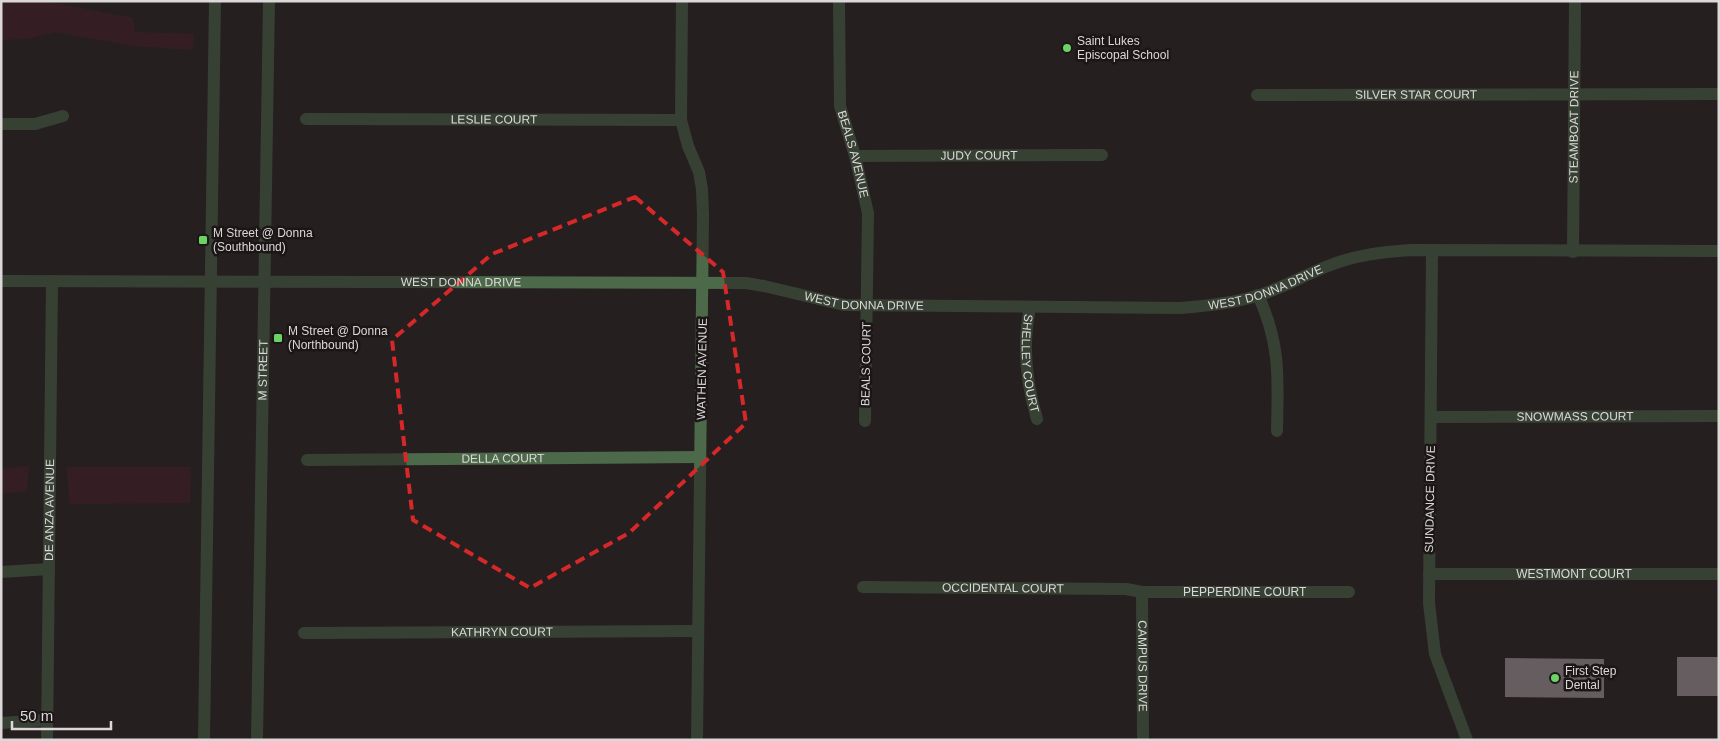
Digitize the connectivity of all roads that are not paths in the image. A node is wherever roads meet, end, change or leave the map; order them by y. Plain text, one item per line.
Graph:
1 (215, 1) edge
2 (269, 1) edge
3 (682, 1) edge
4 (838, 1) edge
5 (1575, 1) edge
6 (1574, 94) junction
7 (1719, 94) edge
8 (1257, 96) dead end
9 (63, 116) dead end
10 (306, 119) dead end
11 (681, 120) junction
12 (1, 124) edge
13 (1102, 155) dead end
14 (855, 156) junction
15 (1719, 251) edge
16 (1432, 252) junction
17 (1573, 252) junction
18 (1, 280) edge
19 (52, 281) junction
20 (211, 282) junction
21 (265, 282) junction
22 (703, 283) junction
23 (1258, 295) junction
24 (867, 306) junction
25 (1030, 308) junction
26 (1719, 416) edge
27 (1431, 417) junction
28 (1037, 419) dead end
29 (865, 421) dead end
30 (1277, 432) dead end
31 (700, 457) junction
32 (307, 460) dead end
33 (49, 568) junction
34 (1, 572) edge
35 (1430, 574) junction
36 (1719, 574) edge
37 (864, 587) dead end
38 (1142, 592) junction
39 (1349, 592) dead end
40 (698, 631) junction
41 (304, 633) dead end
42 (47, 720) junction
43 (1, 722) edge
44 (47, 740) edge
45 (204, 740) edge
46 (257, 740) edge
47 (697, 740) edge
48 (1143, 740) edge
49 (1467, 740) edge

1 - 20 street
2 - 21 street, M STREET
3 - 11 street, WATHEN AVENUE
4 - 14 street, BEALS AVENUE
5 - 6 street, STEAMBOAT DRIVE
6 - 7 street, SILVER STAR COURT
6 - 8 street, SILVER STAR COURT
6 - 17 street, STEAMBOAT DRIVE
9 - 12 street
10 - 11 street, LESLIE COURT
11 - 22 street, WATHEN AVENUE
13 - 14 street, JUDY COURT
14 - 24 street, BEALS AVENUE
15 - 17 street, WEST DONNA DRIVE
16 - 17 street, WEST DONNA DRIVE
16 - 23 street, WEST DONNA DRIVE
16 - 27 street, SUNDANCE DRIVE
18 - 19 street, WEST DONNA DRIVE
19 - 20 street, WEST DONNA DRIVE
19 - 33 street, DE ANZA AVENUE
20 - 21 street, WEST DONNA DRIVE
20 - 45 street
21 - 22 street, WEST DONNA DRIVE
21 - 46 street, M STREET
22 - 24 street, WEST DONNA DRIVE
22 - 31 street, WATHEN AVENUE
23 - 25 street, WEST DONNA DRIVE
23 - 30 street
24 - 25 street, WEST DONNA DRIVE
24 - 29 street, BEALS COURT
25 - 28 street, SHELLEY COURT
26 - 27 street, SNOWMASS COURT
27 - 35 street, SUNDANCE DRIVE
31 - 32 street, DELLA COURT
31 - 40 street, WATHEN AVENUE
33 - 34 street
33 - 42 street, DE ANZA AVENUE
35 - 36 street, WESTMONT COURT
35 - 49 street, SUNDANCE DRIVE
37 - 38 street, OCCIDENTAL COURT
38 - 39 street, PEPPERDINE COURT
38 - 48 street, CAMPUS DRIVE
40 - 41 street, KATHRYN COURT
40 - 47 street, WATHEN AVENUE
42 - 43 street
42 - 44 street, DE ANZA AVENUE

